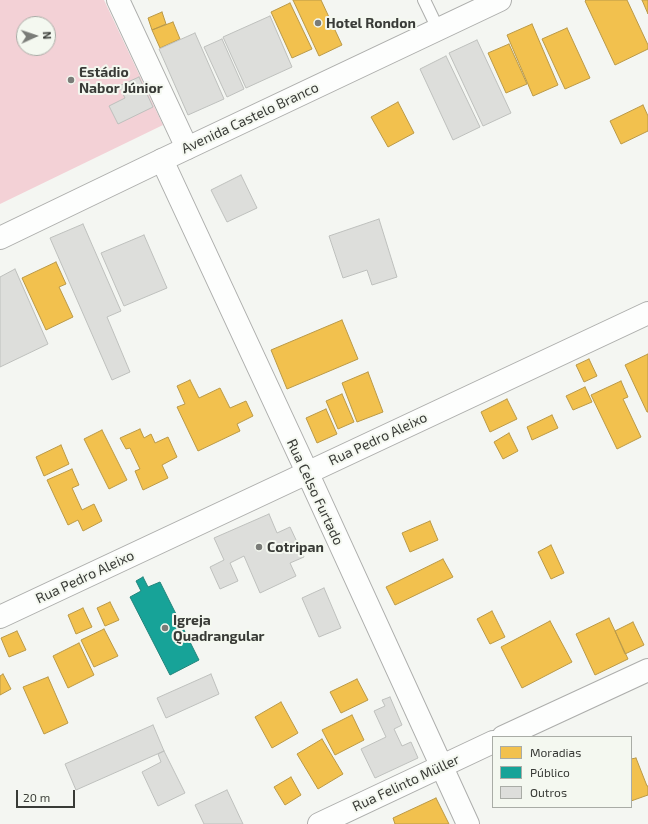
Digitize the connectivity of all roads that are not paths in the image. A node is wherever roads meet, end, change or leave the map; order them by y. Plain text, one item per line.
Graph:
1 (118, 0) edge
2 (424, 0) edge
3 (500, 0) edge
4 (438, 29) junction
5 (187, 148) junction
6 (162, 160) junction
7 (0, 238) edge
8 (648, 313) edge
9 (307, 472) junction
10 (0, 617) edge
11 (648, 670) edge
12 (505, 736) edge
13 (492, 742) edge
14 (441, 766) junction
15 (319, 824) edge
16 (468, 824) edge

1 - 5 main road
2 - 4 lane
3 - 4 main road, Avenida Castelo Branco
4 - 5 main road, Avenida Castelo Branco
5 - 6 main road, Avenida Castelo Branco
6 - 7 main road, Avenida Castelo Branco
6 - 9 main road, Rua Celso Furtado
8 - 9 main road, Rua Pedro Aleixo
9 - 10 main road, Rua Pedro Aleixo
9 - 14 main road, Rua Celso Furtado
11 - 12 main road
13 - 14 main road, Rua Felinto Müller
14 - 15 main road, Rua Felinto Müller
14 - 16 main road, Rua Celso Furtado

